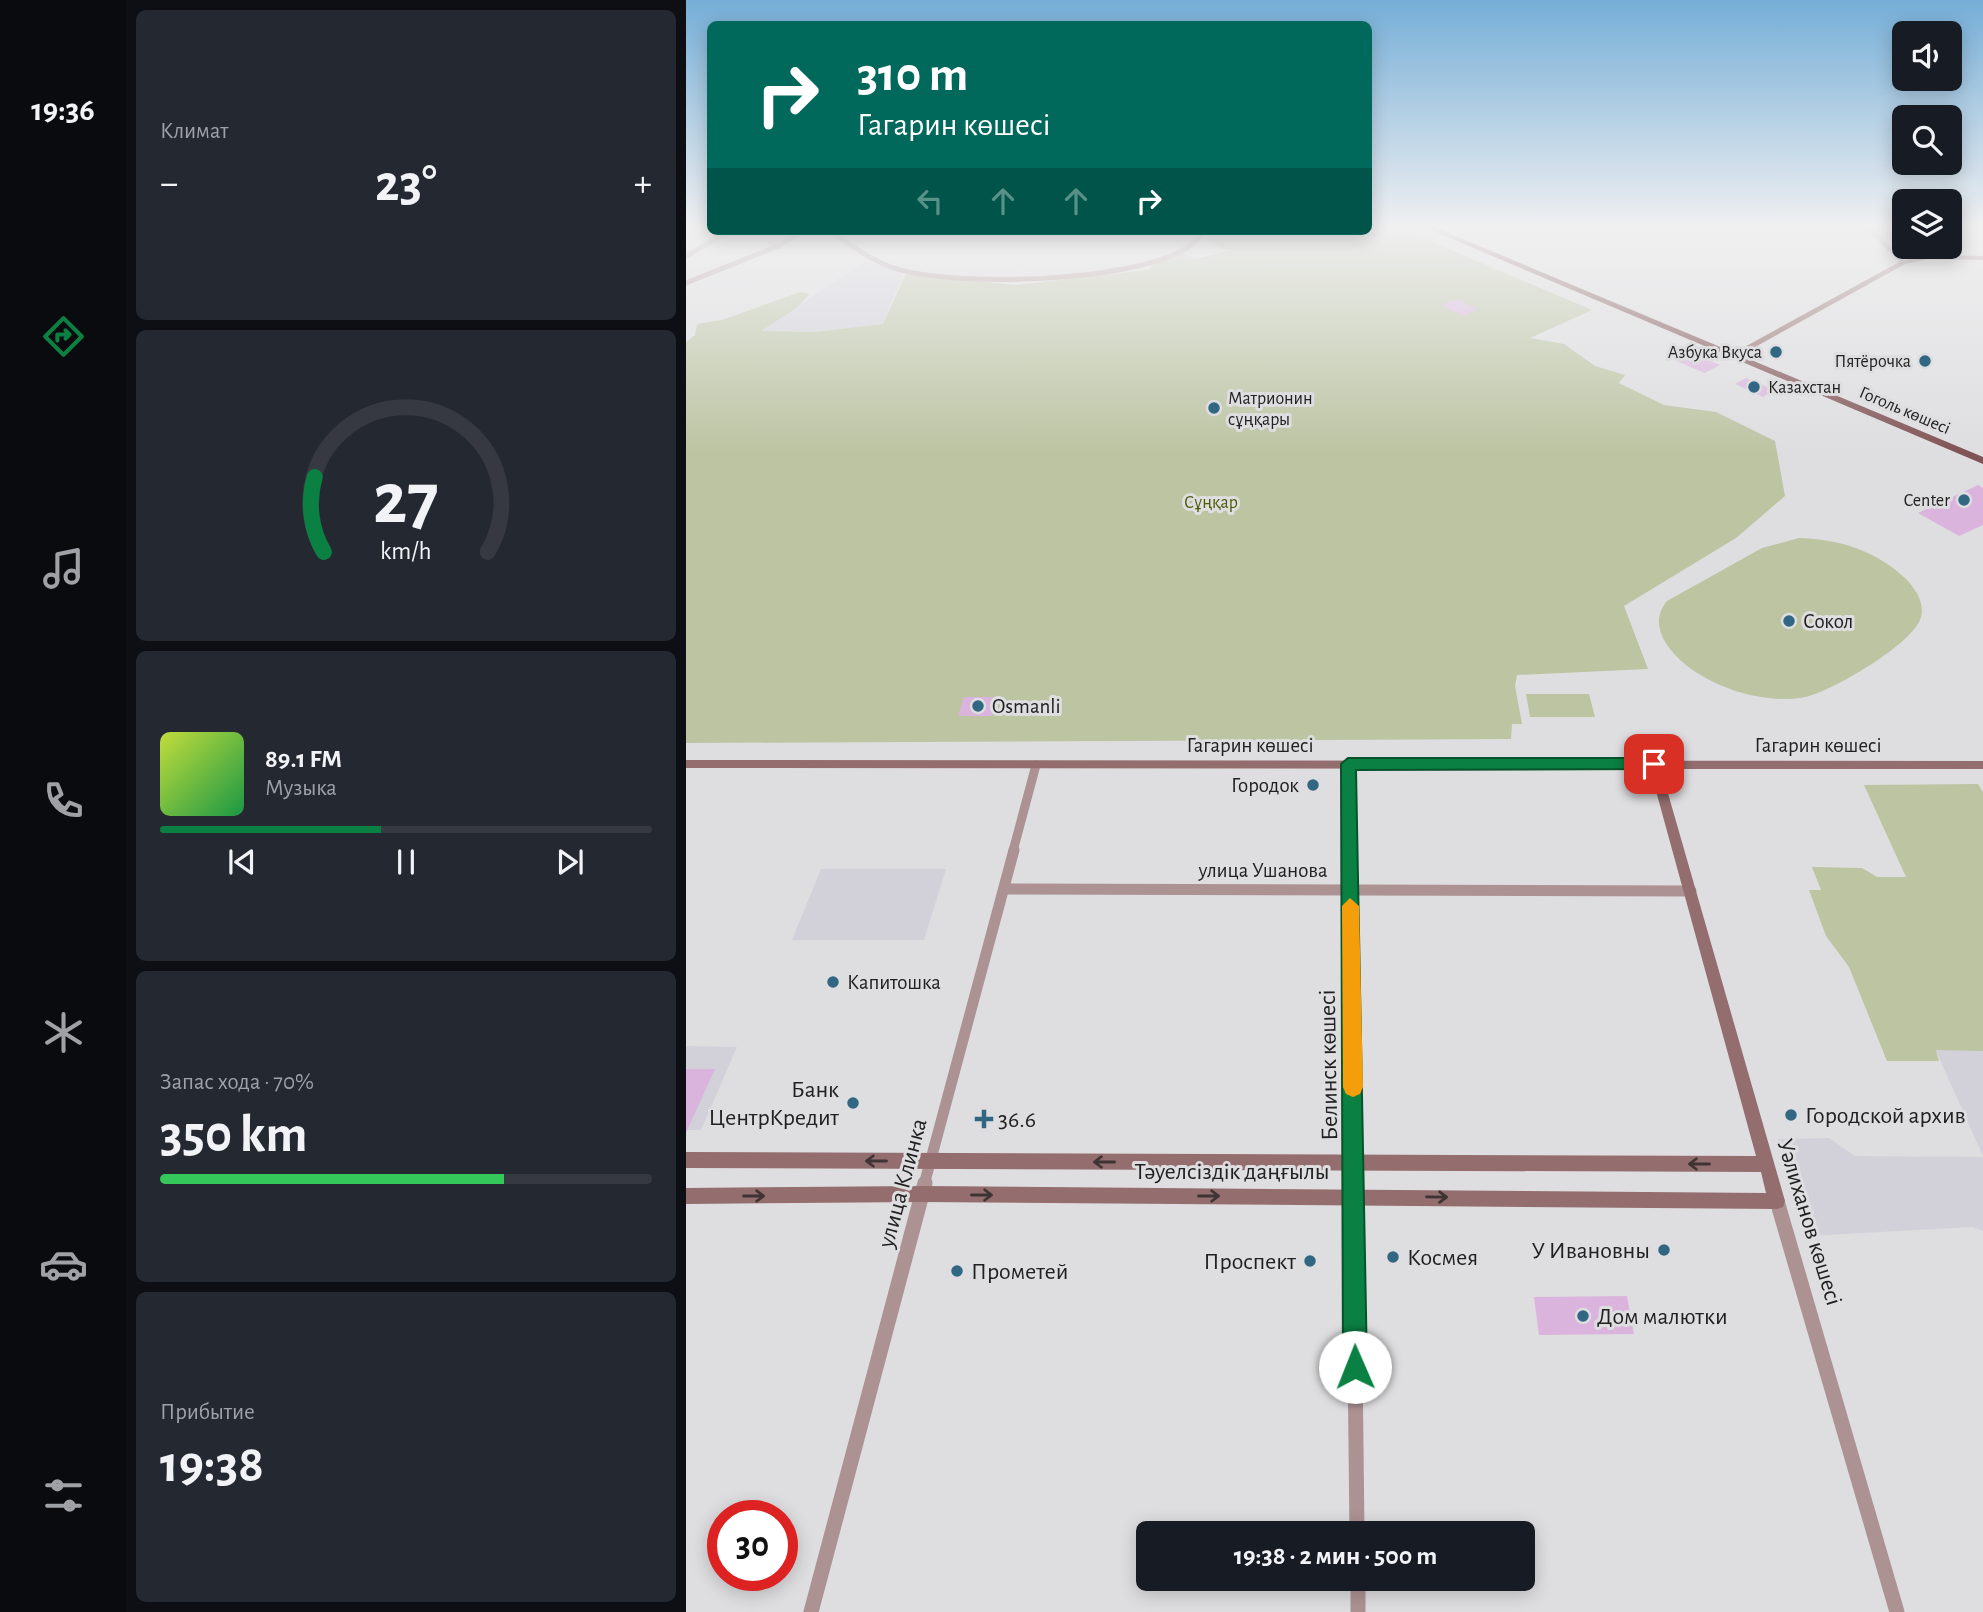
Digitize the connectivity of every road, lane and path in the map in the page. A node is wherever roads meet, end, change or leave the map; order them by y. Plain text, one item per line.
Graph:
1 (1607, 302) edge
2 (1830, 302) edge
3 (1734, 355) junction
4 (1983, 461) edge
5 (686, 764) edge
6 (1348, 764) junction
7 (1654, 764) junction
8 (1037, 765) junction
9 (1983, 765) edge
10 (1004, 889) junction
11 (1350, 890) junction
12 (1691, 891) junction
13 (686, 1160) edge
14 (932, 1161) junction
15 (1353, 1163) junction
16 (1767, 1164) junction
17 (922, 1195) junction
18 (686, 1196) edge
19 (1353, 1196) junction
20 (1777, 1201) junction
21 (1357, 1521) edge
22 (1358, 1591) edge
23 (811, 1612) edge
24 (1358, 1612) edge
25 (1897, 1612) edge

1 - 3 main road, Гоголь көшесі
2 - 3 street
3 - 4 main road, Гоголь көшесі
5 - 8 street, Гагарин көшесі
6 - 7 street, Гагарин көшесі
6 - 8 street, Гагарин көшесі
6 - 11 street, Белинск көшесі
7 - 9 street, Гагарин көшесі
7 - 12 street, Уәлиханов көшесі
8 - 10 street, улица Клинка
10 - 11 street, улица Ушанова
10 - 14 street, улица Клинка
11 - 12 street, улица Ушанова
11 - 15 street, Белинск көшесі
12 - 16 street, Уәлиханов көшесі
14 -> 13 street, Тәуелсіздік даңғылы
15 -> 14 street, Тәуелсіздік даңғылы
14 - 17 street, улица Клинка
16 -> 15 street, Тәуелсіздік даңғылы
15 - 19 street, Белинск көшесі
16 - 20 street, Уәлиханов көшесі
18 -> 17 street, Тәуелсіздік даңғылы
17 -> 19 street, Тәуелсіздік даңғылы
17 - 23 street, улица Клинка
19 -> 20 street, Тәуелсіздік даңғылы
19 - 21 street, Белинск көшесі
20 - 25 street, Уәлиханов көшесі
22 - 24 street

